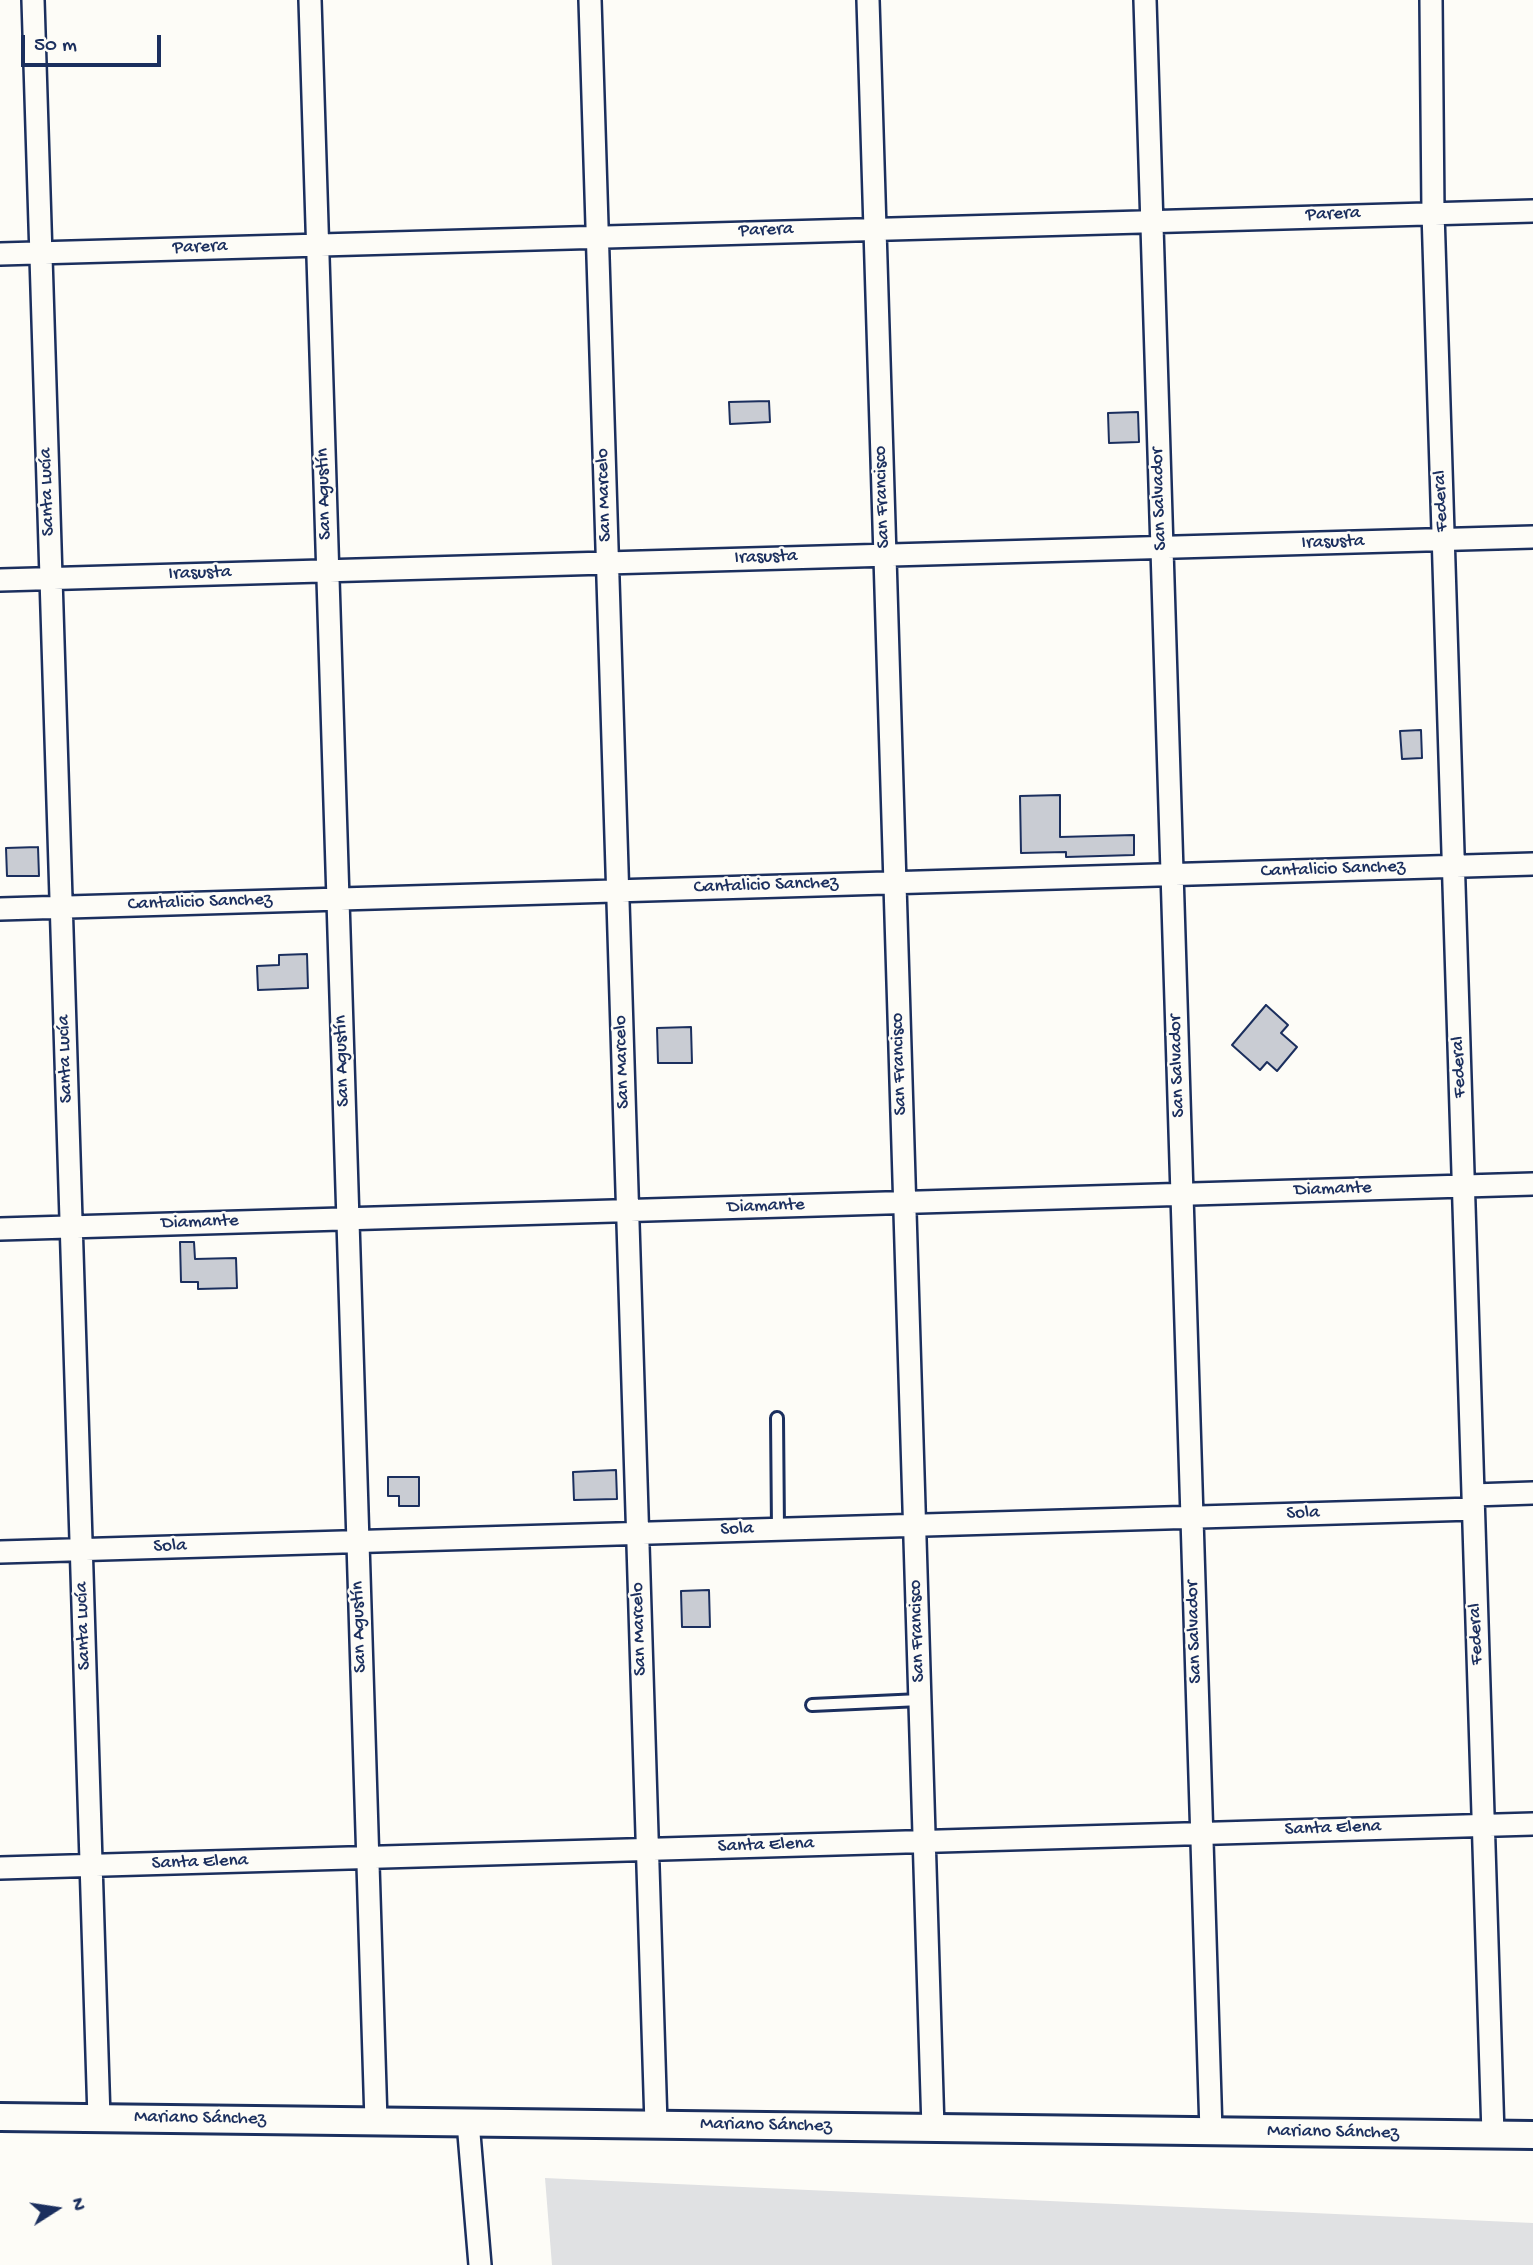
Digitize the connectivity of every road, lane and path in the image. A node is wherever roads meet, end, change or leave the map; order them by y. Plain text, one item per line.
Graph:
1 (33, 0) edge
2 (310, 0) edge
3 (590, 0) edge
4 (868, 0) edge
5 (1145, 0) edge
6 (1431, 0) edge
7 (1533, 211) edge
8 (1433, 212) junction
9 (1152, 220) junction
10 (875, 228) junction
11 (597, 236) junction
12 (317, 245) junction
13 (41, 253) junction
14 (0, 254) edge
15 (1533, 537) edge
16 (1443, 540) junction
17 (1162, 548) junction
18 (885, 555) junction
19 (608, 563) junction
20 (328, 570) junction
21 (51, 578) junction
22 (0, 580) edge
23 (1533, 864) edge
24 (1453, 866) junction
25 (1172, 874) junction
26 (895, 883) junction
27 (617, 891) junction
28 (338, 899) junction
29 (61, 907) junction
30 (0, 909) edge
31 (1533, 1184) edge
32 (1463, 1186) junction
33 (1182, 1195) junction
34 (905, 1203) junction
35 (628, 1211) junction
36 (348, 1219) junction
37 (71, 1227) junction
38 (0, 1229) edge
39 (777, 1418) dead end
40 (1533, 1493) edge
41 (1473, 1502) junction
42 (1192, 1517) junction
43 (915, 1525) junction
44 (778, 1529) junction
45 (638, 1533) junction
46 (358, 1541) junction
47 (81, 1549) junction
48 (0, 1552) edge
49 (920, 1700) junction
50 (812, 1705) dead end
51 (1533, 1824) edge
52 (1483, 1825) junction
53 (1202, 1833) junction
54 (925, 1841) junction
55 (647, 1849) junction
56 (367, 1858) junction
57 (91, 1866) junction
58 (0, 1868) edge
59 (0, 2117) edge
60 (99, 2118) junction
61 (376, 2121) junction
62 (468, 2122) junction
63 (656, 2124) junction
64 (933, 2128) junction
65 (1211, 2131) junction
66 (1493, 2134) junction
67 (1533, 2135) edge
68 (480, 2265) edge

1 - 13 street, Santa Lucía
2 - 12 street, San Agustín
3 - 11 street, San Marcelo
4 - 10 street, San Francisco
5 - 9 street, San Salvador
6 - 8 street, Federal
7 - 8 street, Parera
8 - 9 street, Parera
8 - 16 street, Federal
9 - 10 street, Parera
9 - 17 street, San Salvador
10 - 11 street, Parera
10 - 18 street, San Francisco
11 - 12 street, Parera
11 - 19 street, San Marcelo
12 - 13 street, Parera
12 - 20 street, San Agustín
13 - 14 street, Parera
13 - 21 street, Santa Lucía
15 - 16 street, Irasusta
16 - 17 street, Irasusta
16 - 24 street, Federal
17 - 18 street, Irasusta
17 - 25 street, San Salvador
18 - 19 street, Irasusta
18 - 26 street, San Francisco
19 - 20 street, Irasusta
19 - 27 street, San Marcelo
20 - 21 street, Irasusta
20 - 28 street, San Agustín
21 - 22 street, Irasusta
21 - 29 street, Santa Lucía
23 - 24 street, Cantalicio Sanchez
24 - 25 street, Cantalicio Sanchez
24 - 32 street, Federal
25 - 26 street, Cantalicio Sanchez
25 - 33 street, San Salvador
26 - 27 street, Cantalicio Sanchez
26 - 34 street, San Francisco
27 - 28 street, Cantalicio Sanchez
27 - 35 street, San Marcelo
28 - 29 street, Cantalicio Sanchez
28 - 36 street, San Agustín
29 - 30 street, Cantalicio Sanchez
29 - 37 street, Santa Lucía
31 - 32 street, Diamante
32 - 33 street, Diamante
32 - 41 street, Federal
33 - 34 street, Diamante
33 - 42 street, San Salvador
34 - 35 street, Diamante
34 - 43 street, San Francisco
35 - 36 street, Diamante
35 - 45 street, San Marcelo
36 - 37 street, Diamante
36 - 46 street, San Agustín
37 - 38 street, Diamante
37 - 47 street, Santa Lucía
39 - 44 lane
40 - 41 street, Sola
41 - 42 street, Sola
41 - 52 street, Federal
42 - 43 street, Sola
42 - 53 street, San Salvador
43 - 44 street, Sola
43 - 49 street, San Francisco
44 - 45 street, Sola
45 - 46 street, Sola
45 - 55 street, San Marcelo
46 - 47 street, Sola
46 - 56 street, San Agustín
47 - 48 street, Sola
47 - 57 street, Santa Lucía
49 - 50 lane
49 - 54 street, San Francisco
51 - 52 street, Santa Elena
52 - 53 street, Santa Elena
52 - 66 street, Federal
53 - 54 street, Santa Elena
53 - 65 street, San Salvador
54 - 55 street, Santa Elena
54 - 64 street, San Francisco
55 - 56 street, Santa Elena
55 - 63 street, San Marcelo
56 - 57 street, Santa Elena
56 - 61 street, San Agustín
57 - 58 street, Santa Elena
57 - 60 street, Santa Lucía
59 - 60 street, Mariano Sánchez
60 - 61 street, Mariano Sánchez
61 - 62 street, Mariano Sánchez
62 - 63 street, Mariano Sánchez
62 - 68 street
63 - 64 street, Mariano Sánchez
64 - 65 street, Mariano Sánchez
65 - 66 street, Mariano Sánchez
66 - 67 street, Mariano Sánchez

